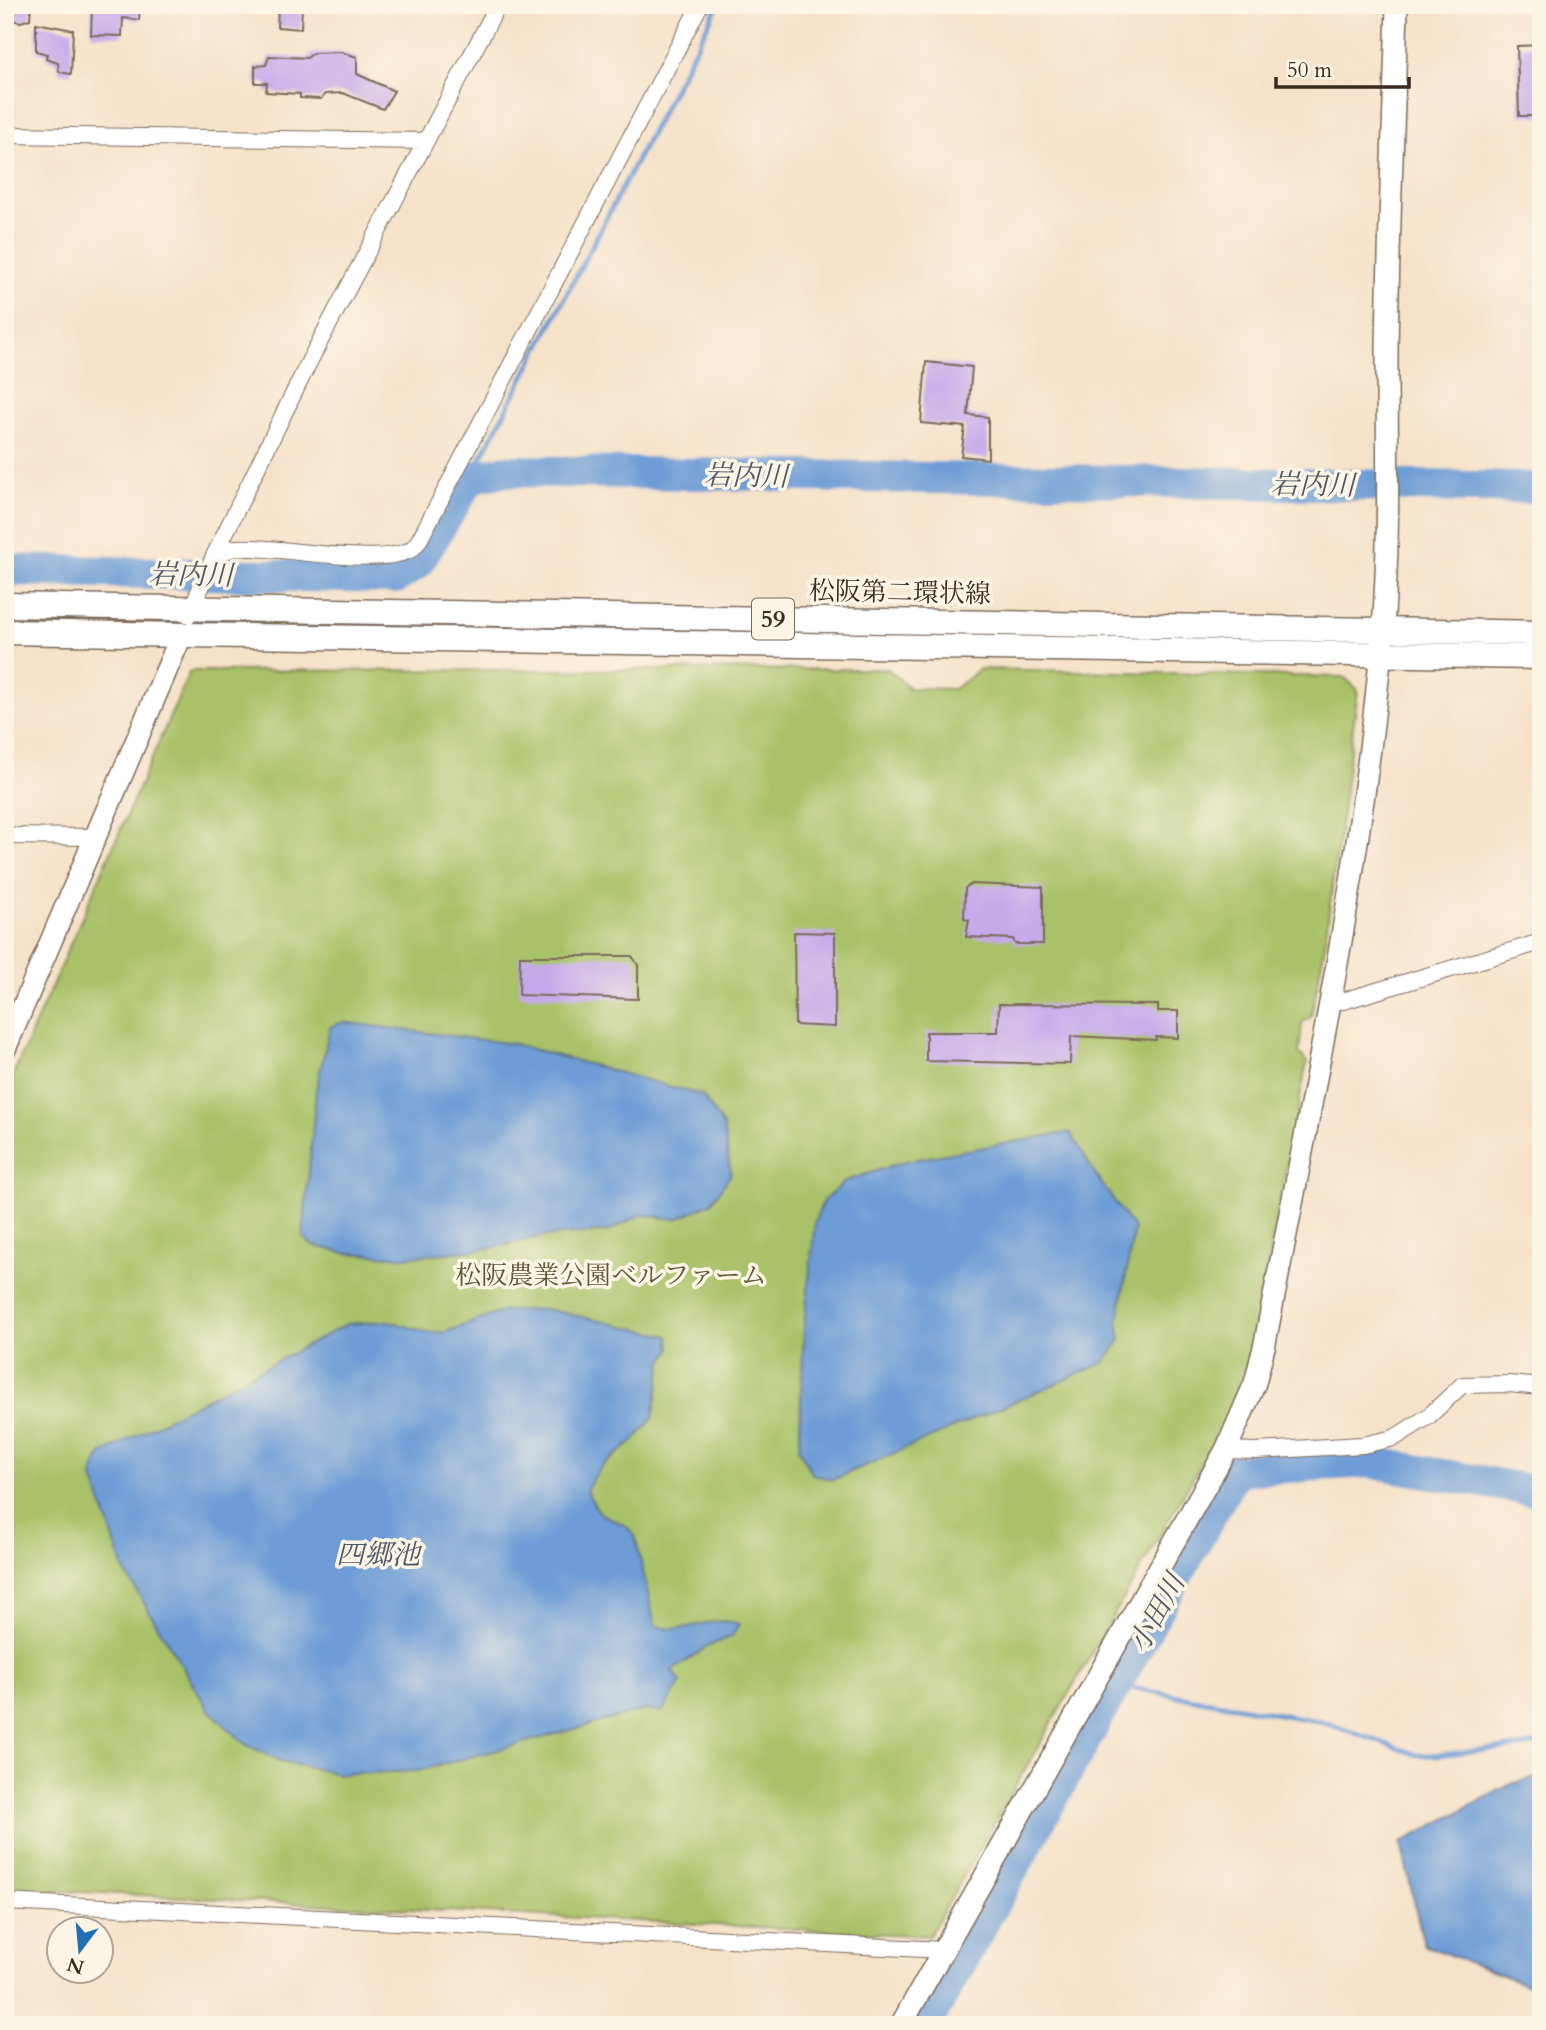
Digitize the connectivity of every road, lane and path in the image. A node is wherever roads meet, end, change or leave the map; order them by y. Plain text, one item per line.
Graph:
1 (498, 5) edge
2 (700, 5) edge
3 (1397, 5) edge
4 (5, 135) edge
5 (425, 141) junction
6 (215, 555) junction
7 (196, 599) junction
8 (5, 605) edge
9 (5, 632) edge
10 (1541, 634) edge
11 (181, 636) junction
12 (1381, 642) junction
13 (1541, 657) edge
14 (5, 836) edge
15 (94, 837) junction
16 (1541, 942) edge
17 (1330, 999) junction
18 (13, 1014) edge
19 (5, 1049) edge
20 (1541, 1387) edge
21 (1226, 1450) junction
22 (5, 1902) edge
23 (943, 1950) junction
24 (901, 2025) edge

1 - 5 street
2 - 6 street
3 - 12 street
4 - 5 street
5 - 6 street
6 - 7 street
7 - 8 main road, 松阪第二環状線 / 59
7 - 11 street
7 - 12 main road, 松阪第二環状線 / 59
9 - 11 main road, 松阪第二環状線 / 59
10 - 12 main road, 松阪第二環状線 / 59
11 - 12 main road, 松阪第二環状線 / 59
11 - 15 street
12 - 13 main road, 松阪第二環状線 / 59
12 - 17 street
14 - 15 street
15 - 18 street
16 - 17 street
17 - 21 street
18 - 19 street
20 - 21 street
21 - 23 street
22 - 23 street
23 - 24 street

